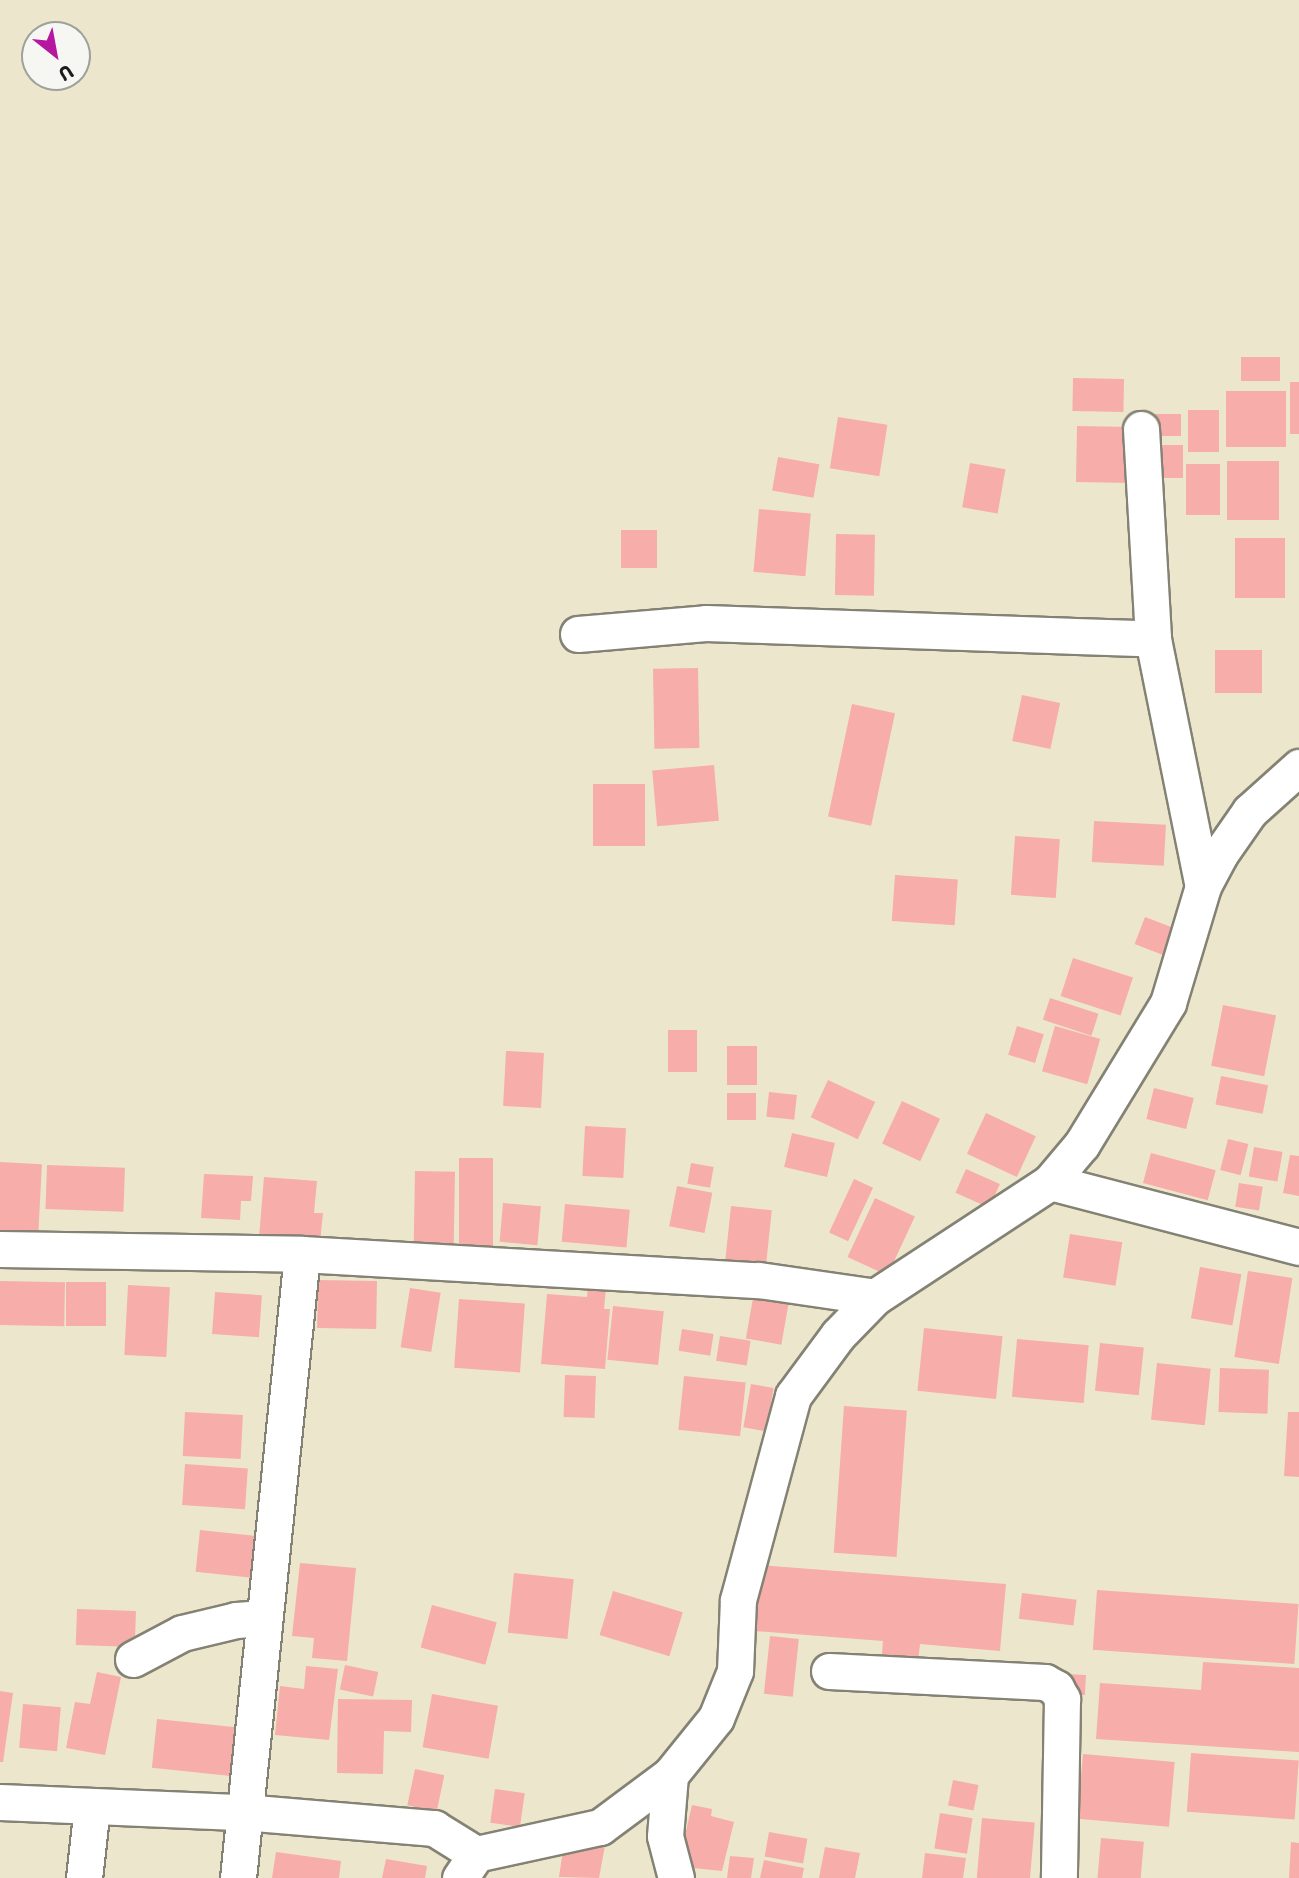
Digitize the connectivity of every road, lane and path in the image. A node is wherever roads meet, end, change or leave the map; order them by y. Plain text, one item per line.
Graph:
1 (1141, 429) dead end
2 (578, 634) dead end
3 (1153, 639) junction
4 (1299, 766) edge
5 (1203, 886) junction
6 (1050, 1182) junction
7 (1299, 1247) edge
8 (0, 1249) edge
9 (302, 1254) junction
10 (875, 1297) junction
11 (264, 1618) junction
12 (133, 1659) dead end
13 (829, 1671) dead end
14 (670, 1775) junction
15 (0, 1802) edge
16 (92, 1807) junction
17 (243, 1812) junction
18 (468, 1866) edge
19 (84, 1878) edge
20 (238, 1878) edge
21 (676, 1878) edge
22 (1059, 1878) edge

1 - 3 street
2 - 3 street
3 - 5 street
4 - 5 street
5 - 6 street
6 - 7 street
6 - 10 street
8 - 9 street
9 - 10 street
9 - 11 street
10 - 14 street
11 - 12 street
11 - 17 street
13 - 22 street
14 - 18 street
14 - 21 street
15 - 16 street
16 - 17 street
16 - 19 street
17 - 18 street
17 - 20 street

